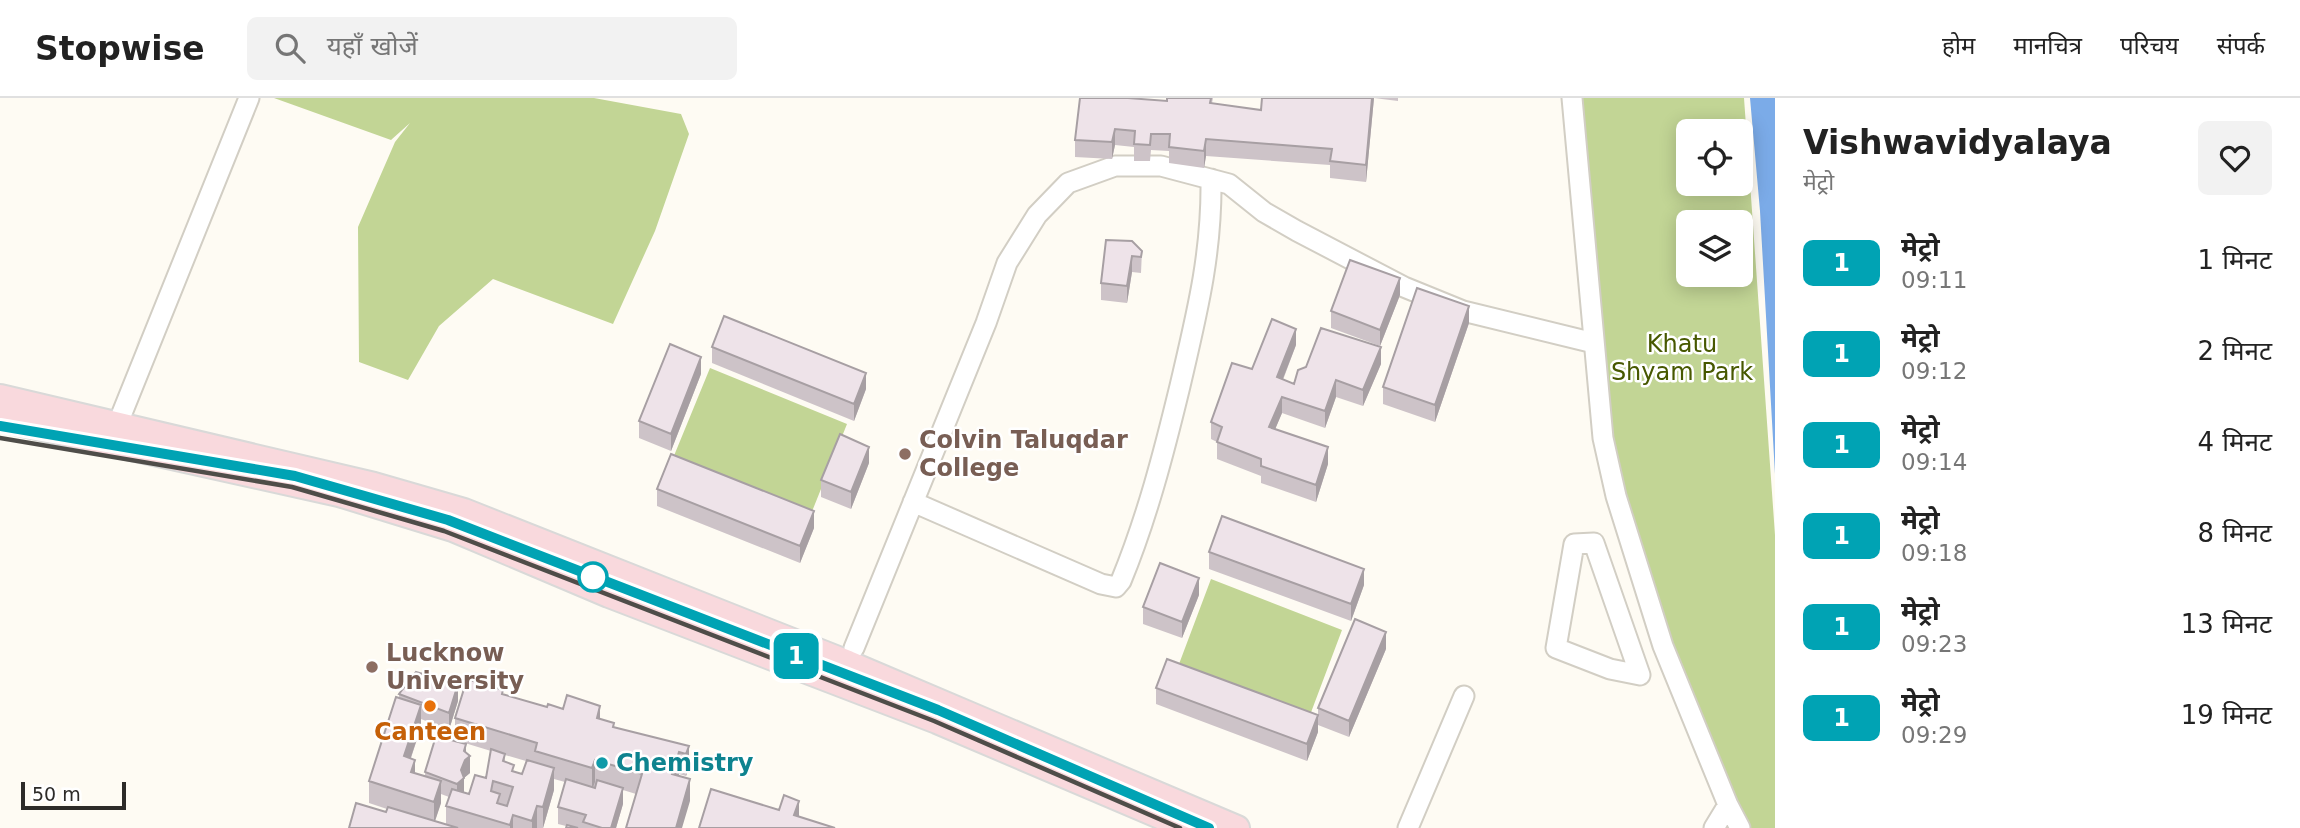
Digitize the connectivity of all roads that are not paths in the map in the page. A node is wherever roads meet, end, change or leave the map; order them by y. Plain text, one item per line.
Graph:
1 (249, 98) edge
2 (1572, 98) edge
3 (1211, 179) junction
4 (1594, 344) junction
5 (0, 397) edge
6 (0, 419) edge
7 (113, 434) junction
8 (913, 502) junction
9 (1648, 601) junction
10 (1619, 610) junction
11 (854, 648) dead end
12 (1464, 696) dead end
13 (1728, 805) junction
14 (1188, 828) edge
15 (1237, 828) edge
16 (1408, 828) edge
17 (1714, 828) edge
18 (1740, 828) edge

1 - 7 street
2 - 4 street
3 - 4 street
3 - 8 street
3 - 8 street
4 - 9 street
5 - 7 main road
6 - 7 main road
7 - 14 main road
7 - 15 main road
8 - 11 street
9 - 10 street
9 - 13 street
10 - 10 street
12 - 16 street
13 - 17 street
13 - 18 street

